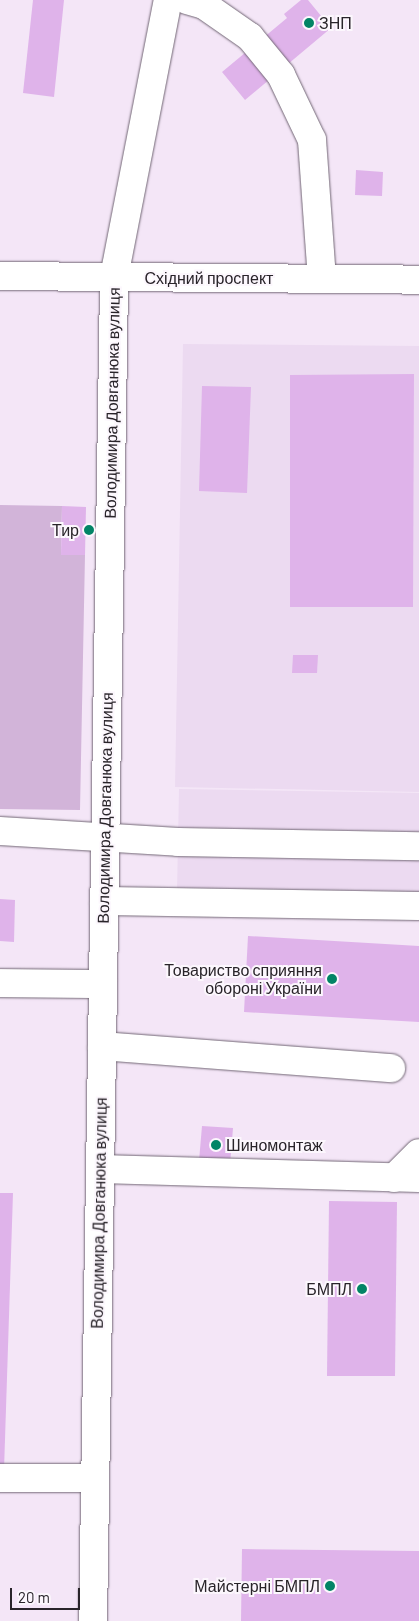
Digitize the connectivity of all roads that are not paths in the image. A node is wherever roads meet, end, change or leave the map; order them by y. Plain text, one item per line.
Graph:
1 (168, 0) edge
2 (186, 0) edge
3 (0, 276) edge
4 (114, 277) junction
5 (322, 278) junction
6 (419, 280) edge
7 (0, 831) edge
8 (105, 836) junction
9 (419, 846) edge
10 (104, 901) junction
11 (419, 906) edge
12 (0, 983) edge
13 (102, 984) junction
14 (102, 1046) junction
15 (391, 1068) dead end
16 (419, 1153) edge
17 (100, 1170) junction
18 (406, 1178) edge
19 (0, 1478) edge
20 (95, 1478) junction
21 (93, 1621) edge

1 - 4 main road, Володимира Довганюка вулиця
2 - 5 main road
3 - 4 main road, Східний проспект
4 - 5 main road, Східний проспект
4 - 8 main road, Володимира Довганюка вулиця
5 - 6 main road, Східний проспект
7 - 8 main road
8 - 9 main road
8 - 10 main road, Володимира Довганюка вулиця
10 - 11 main road
10 - 13 main road, Володимира Довганюка вулиця
12 - 13 main road
13 - 14 main road, Володимира Довганюка вулиця
14 - 15 main road
14 - 17 main road, Володимира Довганюка вулиця
16 - 18 main road
17 - 18 main road
17 - 20 main road, Володимира Довганюка вулиця
19 - 20 main road
20 - 21 main road, Володимира Довганюка вулиця

